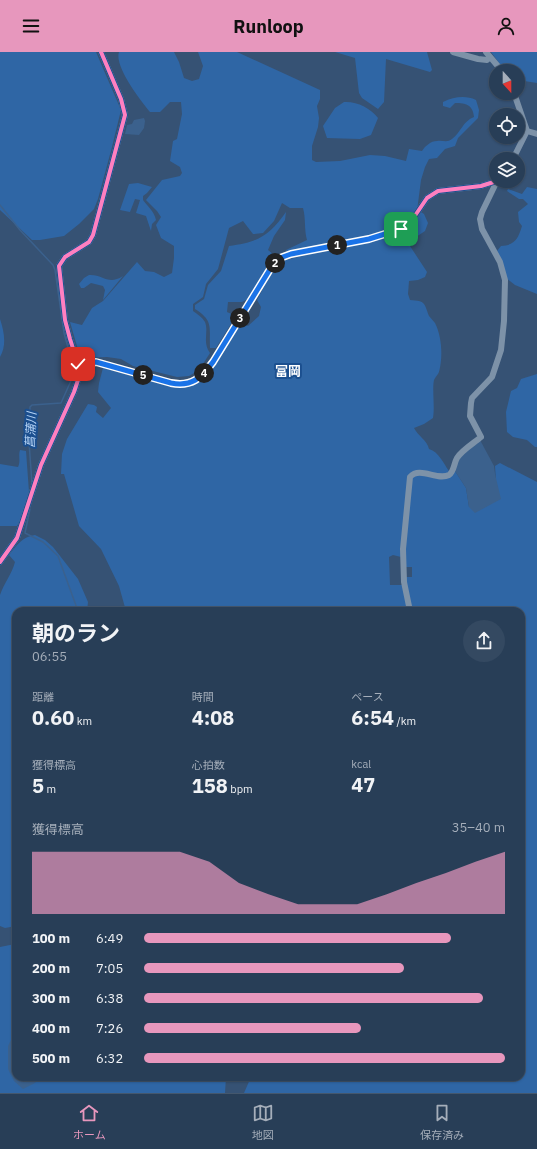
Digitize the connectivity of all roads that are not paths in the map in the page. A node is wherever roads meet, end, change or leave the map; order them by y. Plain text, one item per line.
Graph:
1 (101, 52) edge
2 (453, 52) edge
3 (488, 55) edge
4 (496, 64) edge
5 (516, 100) edge
6 (527, 131) junction
7 (537, 134) edge
8 (516, 152) edge
9 (489, 184) edge
10 (494, 188) edge
11 (78, 364) junction
12 (0, 562) edge
13 (409, 607) edge

1 - 11 street
2 - 3 street
3 - 4 street
5 - 6 street
6 - 7 street
6 - 8 street
9 - 11 street
10 - 13 street
11 - 12 street

